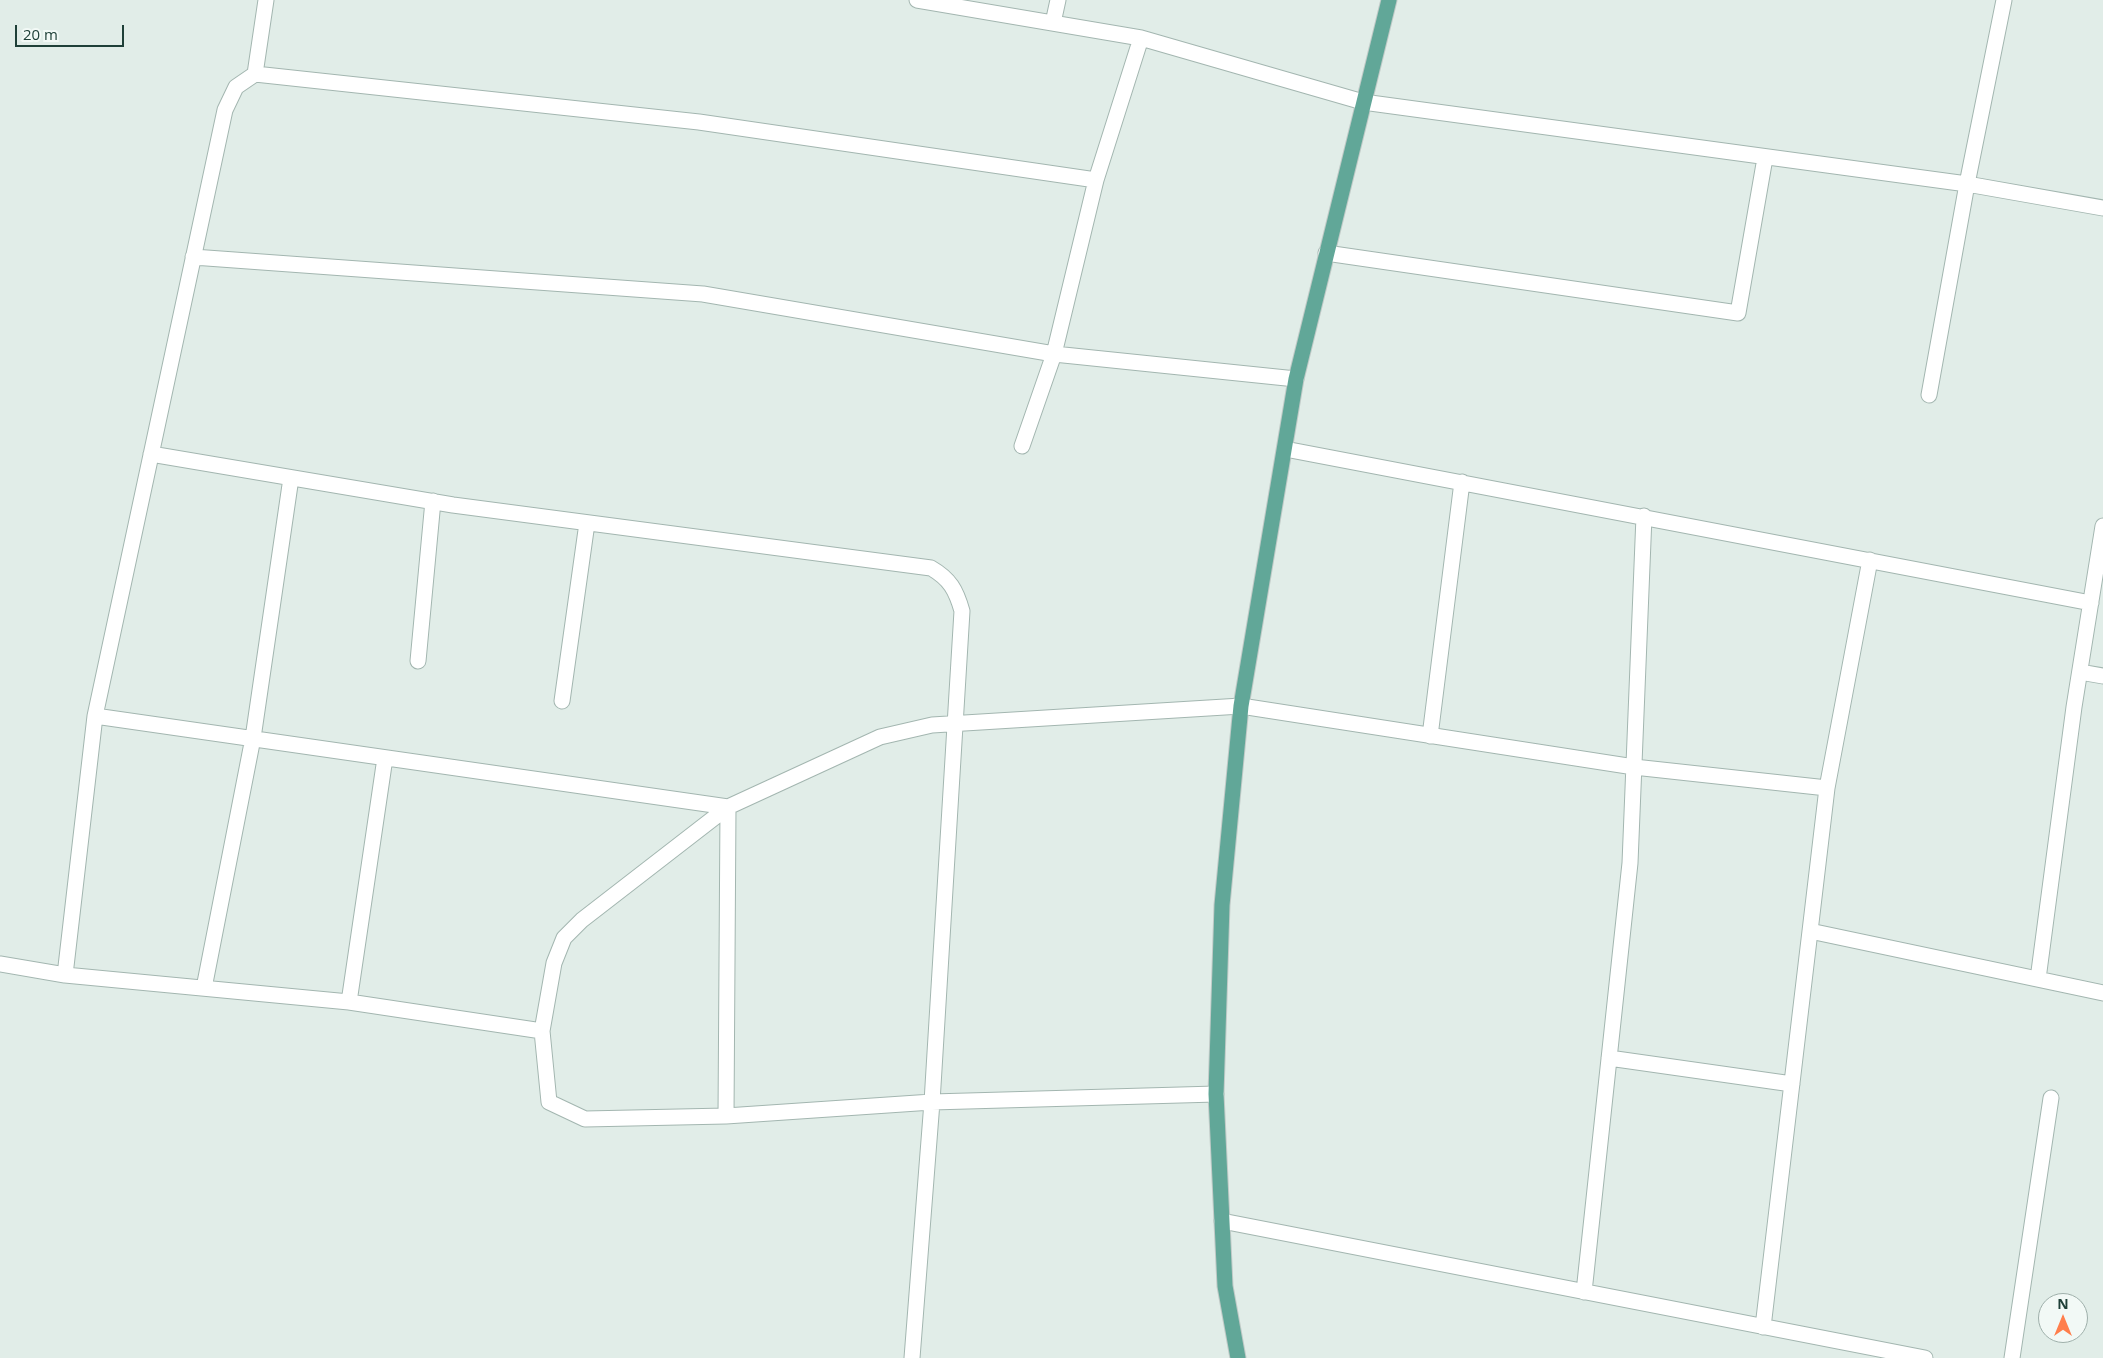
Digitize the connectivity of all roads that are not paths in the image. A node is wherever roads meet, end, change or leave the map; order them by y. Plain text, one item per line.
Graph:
1 (266, 0) edge
2 (916, 0) edge
3 (1058, 0) edge
4 (1388, 0) edge
5 (2004, 0) edge
6 (1053, 23) junction
7 (1141, 38) junction
8 (255, 74) junction
9 (1363, 102) junction
10 (1765, 158) junction
11 (1096, 180) junction
12 (1967, 184) junction
13 (2103, 208) edge
14 (1326, 253) junction
15 (194, 257) junction
16 (1054, 354) junction
17 (1296, 379) junction
18 (1929, 395) dead end
19 (1022, 446) dead end
20 (1285, 449) junction
21 (151, 454) junction
22 (291, 478) junction
23 (1462, 482) junction
24 (433, 501) junction
25 (1644, 516) junction
26 (587, 523) junction
27 (2103, 526) edge
28 (1870, 560) junction
29 (2091, 603) junction
30 (418, 661) dead end
31 (2080, 672) junction
32 (2103, 676) edge
33 (562, 701) dead end
34 (1241, 706) junction
35 (95, 716) junction
36 (954, 724) junction
37 (1430, 736) junction
38 (253, 738) junction
39 (385, 758) junction
40 (1634, 767) junction
41 (1827, 788) junction
42 (728, 807) junction
43 (1810, 931) junction
44 (0, 964) edge
45 (65, 975) junction
46 (2038, 980) junction
47 (204, 988) junction
48 (2103, 993) edge
49 (350, 1002) junction
50 (542, 1031) junction
51 (1609, 1058) junction
52 (1792, 1084) junction
53 (1216, 1094) junction
54 (2051, 1098) dead end
55 (932, 1102) junction
56 (726, 1116) junction
57 (1222, 1221) junction
58 (1584, 1292) junction
59 (1763, 1327) junction
60 (912, 1358) edge
61 (1238, 1358) edge
62 (1925, 1358) edge
63 (2012, 1358) edge

1 - 8 street
2 - 6 street
3 - 6 street
4 - 9 main road
5 - 12 street
6 - 7 street
7 - 9 street
7 - 11 street
8 - 11 street
8 - 15 street
9 - 10 street
9 - 14 main road
10 - 12 street
10 - 14 street
11 - 16 street
12 - 13 street
12 - 18 street
14 - 17 main road
15 - 16 street
15 - 21 street
16 - 17 street
16 - 19 street
17 - 20 main road
20 - 23 street
20 - 34 main road
21 - 22 street
21 - 35 street
22 - 24 street
22 - 38 street
23 - 25 street
23 - 37 street
24 - 26 street
24 - 30 street
25 - 28 street
25 - 40 street
26 - 33 street
26 - 36 street
27 - 29 street
28 - 29 street
28 - 41 street
29 - 31 street
31 - 32 street
31 - 46 street
34 - 36 street
34 - 37 street
34 - 53 main road
35 - 38 street
35 - 45 street
36 - 42 street
36 - 55 street
37 - 40 street
38 - 39 street
38 - 47 street
39 - 42 street
39 - 49 street
40 - 41 street
40 - 51 street
41 - 43 street
42 - 50 street
42 - 56 street
43 - 46 street
43 - 52 street
44 - 45 street
45 - 47 street
46 - 48 street
47 - 49 street
49 - 50 street
50 - 56 street
51 - 52 street
51 - 58 street
52 - 59 street
53 - 55 street
53 - 57 main road
54 - 63 street
55 - 56 street
55 - 60 street
57 - 58 street
57 - 61 main road
58 - 59 street
59 - 62 street

